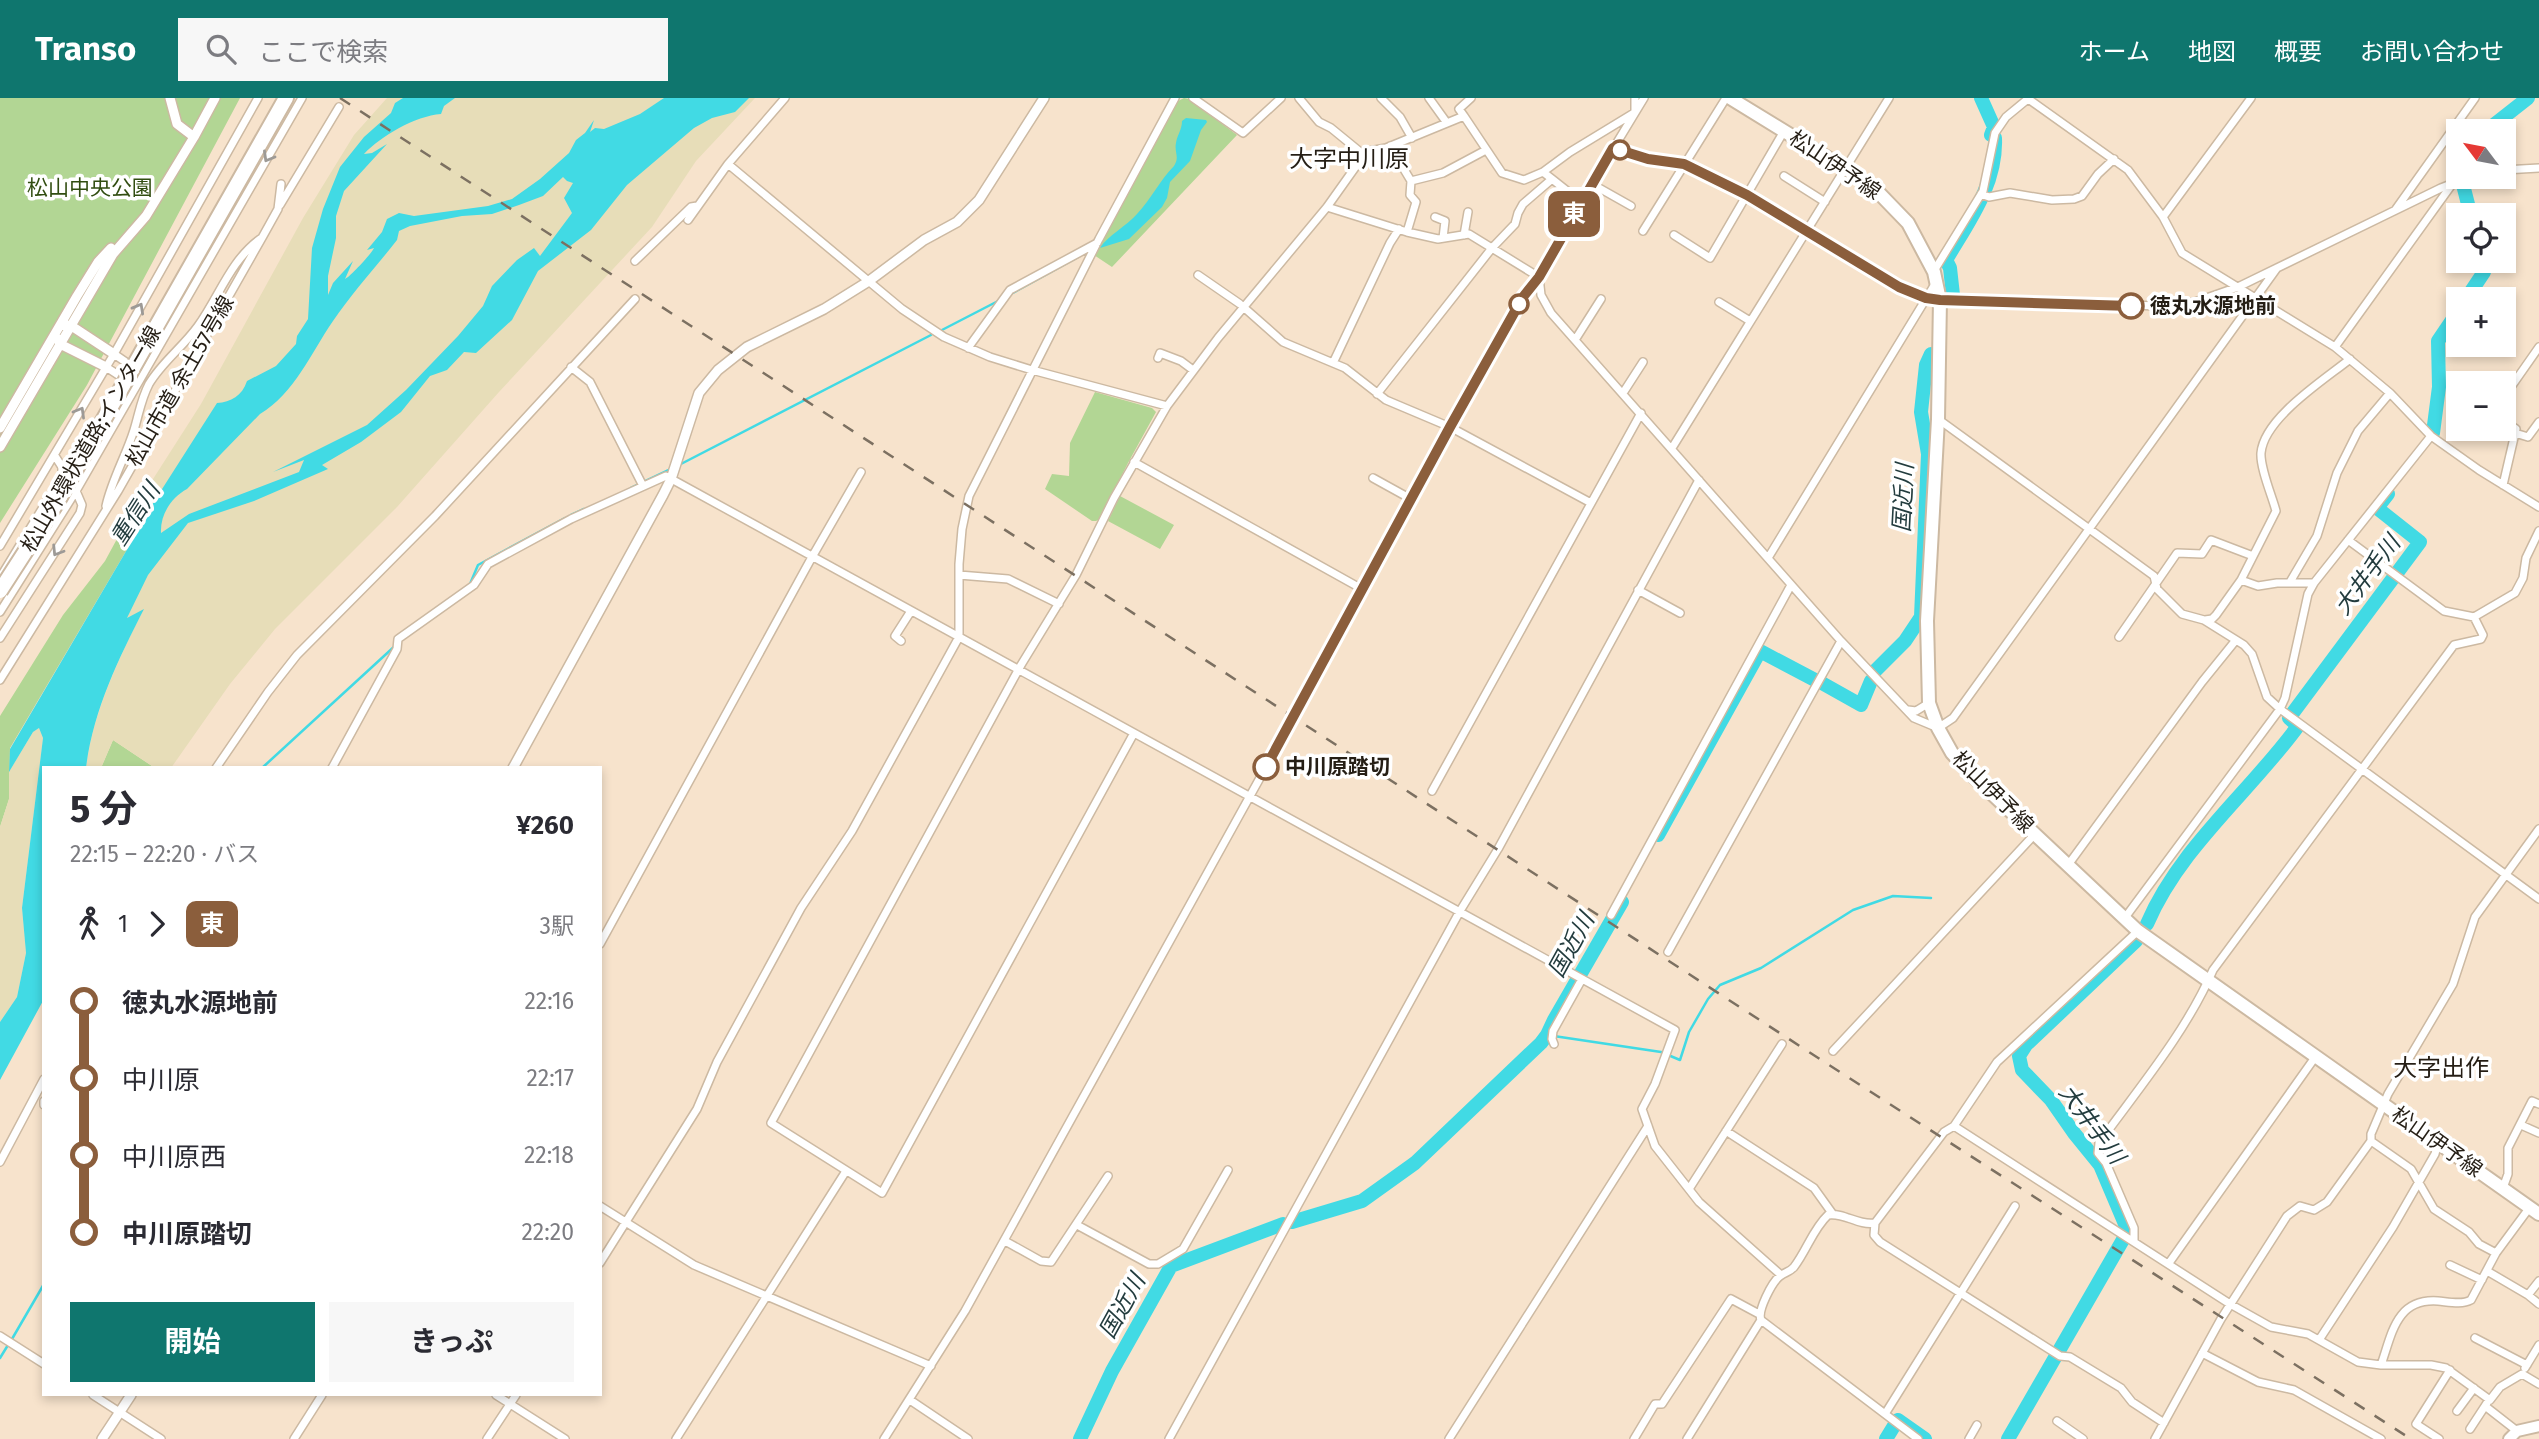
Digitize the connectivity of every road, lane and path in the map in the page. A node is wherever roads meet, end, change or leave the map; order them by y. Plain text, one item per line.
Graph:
1 (170, 98) edge
2 (215, 98) edge
3 (258, 98) edge
4 (275, 98) edge
5 (286, 98) edge
6 (302, 98) edge
7 (785, 98) edge
8 (1044, 98) edge
9 (1175, 98) edge
10 (1193, 98) edge
11 (1281, 98) edge
12 (1381, 98) edge
13 (1429, 98) edge
14 (1471, 98) edge
15 (1635, 98) edge
16 (1644, 98) edge
17 (1728, 98) edge
18 (1889, 98) edge
19 (2028, 98) edge
20 (2251, 98) edge
21 (2474, 98) edge
22 (1303, 99) edge
23 (339, 107) dead end
24 (1634, 113) junction
25 (1464, 116) junction
26 (1447, 123) junction
27 (1784, 131) junction
28 (194, 137) junction
29 (1412, 138) junction
30 (1390, 146) junction
31 (1613, 148) junction
32 (1486, 150) junction
33 (1364, 155) junction
34 (2114, 159) junction
35 (728, 164) junction
36 (1684, 164) junction
37 (2539, 168) edge
38 (1846, 169) junction
39 (2516, 169) edge
40 (1543, 172) junction
41 (1784, 177) dead end
42 (1552, 179) junction
43 (1412, 181) junction
44 (281, 184) dead end
45 (1592, 184) junction
46 (2446, 186) edge
47 (2449, 189) edge
48 (1747, 195) junction
49 (1983, 195) junction
50 (1581, 202) junction
51 (1825, 202) junction
52 (698, 206) junction
53 (1631, 206) dead end
54 (1327, 207) junction
55 (278, 209) junction
56 (2394, 211) junction
57 (1468, 212) dead end
58 (1435, 217) dead end
59 (2163, 217) junction
60 (688, 220) dead end
61 (1403, 231) junction
62 (1643, 231) dead end
63 (1806, 232) junction
64 (130, 234) junction
65 (1464, 234) junction
66 (1674, 235) dead end
67 (263, 236) junction
68 (1443, 238) junction
69 (1097, 243) junction
70 (1492, 248) junction
71 (635, 261) dead end
72 (2277, 268) junction
73 (1198, 275) dead end
74 (1539, 277) junction
75 (1935, 277) junction
76 (869, 281) junction
77 (180, 286) junction
78 (2238, 288) junction
79 (1926, 298) junction
80 (635, 299) dead end
81 (1601, 299) dead end
82 (2257, 299) junction
83 (1940, 300) junction
84 (1719, 302) dead end
85 (1244, 308) junction
86 (1750, 321) junction
87 (70, 326) junction
88 (57, 330) junction
89 (1575, 340) junction
90 (60, 344) junction
91 (2335, 346) junction
92 (2539, 347) edge
93 (968, 348) junction
94 (114, 354) junction
95 (1157, 358) dead end
96 (2350, 359) junction
97 (1643, 362) dead end
98 (1333, 363) junction
99 (571, 367) junction
100 (106, 368) junction
101 (1032, 370) junction
102 (1194, 370) junction
103 (140, 379) junction
104 (2516, 380) edge
105 (149, 384) junction
106 (1623, 393) junction
107 (2390, 393) junction
108 (1377, 394) junction
109 (1167, 405) junction
110 (1641, 413) junction
111 (1938, 419) junction
112 (2539, 422) edge
113 (1450, 427) junction
114 (0, 428) edge
115 (2516, 433) edge
116 (2431, 436) junction
117 (2513, 441) edge
118 (0, 447) edge
119 (1672, 448) junction
120 (55, 456) junction
121 (1134, 463) junction
122 (862, 472) dead end
123 (1373, 478) dead end
124 (671, 479) junction
125 (1699, 480) junction
126 (2503, 485) junction
127 (643, 486) junction
128 (76, 491) junction
129 (1411, 499) junction
130 (1591, 503) junction
131 (2539, 507) edge
132 (104, 513) junction
133 (2089, 529) junction
134 (2539, 531) edge
135 (2348, 540) junction
136 (0, 546) edge
137 (2253, 556) junction
138 (812, 557) junction
139 (1768, 558) junction
140 (959, 576) junction
141 (0, 578) edge
142 (2241, 580) junction
143 (2290, 582) junction
144 (2314, 583) junction
145 (1791, 584) junction
146 (2157, 585) junction
147 (1362, 589) junction
148 (1638, 590) junction
149 (0, 591) edge
150 (1059, 604) junction
151 (911, 611) junction
152 (0, 612) edge
153 (1680, 613) dead end
154 (2474, 617) junction
155 (2204, 620) junction
156 (959, 637) junction
157 (2119, 637) dead end
158 (0, 638) edge
159 (2236, 640) junction
160 (901, 641) dead end
161 (1841, 641) junction
162 (1019, 670) junction
163 (0, 680) edge
164 (1929, 703) junction
165 (1907, 709) junction
166 (2280, 709) junction
167 (1938, 728) junction
168 (1134, 733) junction
169 (217, 766) edge
170 (333, 766) edge
171 (514, 766) edge
172 (2361, 770) junction
173 (1432, 790) dead end
174 (1250, 796) junction
175 (2539, 829) edge
176 (2035, 834) junction
177 (2068, 865) junction
178 (2505, 875) junction
179 (2539, 899) edge
180 (1460, 911) junction
181 (1611, 915) dead end
182 (2124, 919) junction
183 (2138, 931) junction
184 (602, 940) edge
185 (1668, 952) dead end
186 (1582, 979) junction
187 (2208, 981) junction
188 (1554, 1044) dead end
189 (1782, 1044) dead end
190 (1833, 1051) dead end
191 (2316, 1056) junction
192 (42, 1083) edge
193 (2384, 1104) junction
194 (2539, 1104) edge
195 (2521, 1125) junction
196 (1648, 1126) junction
197 (1954, 1126) junction
198 (1726, 1131) junction
199 (2539, 1133) edge
200 (2371, 1141) junction
201 (2438, 1142) junction
202 (0, 1162) edge
203 (1228, 1170) dead end
204 (846, 1171) junction
205 (1108, 1176) dead end
206 (2417, 1183) junction
207 (2503, 1188) junction
208 (1689, 1189) junction
209 (2015, 1206) dead end
210 (602, 1207) edge
211 (2535, 1210) edge
212 (1832, 1213) junction
213 (626, 1222) junction
214 (1875, 1223) junction
215 (1077, 1224) junction
216 (2129, 1237) junction
217 (1005, 1241) junction
218 (2496, 1253) junction
219 (602, 1260) edge
220 (2169, 1263) junction
221 (2450, 1265) dead end
222 (2487, 1271) junction
223 (1781, 1275) junction
224 (2482, 1280) junction
225 (2539, 1281) edge
226 (1960, 1294) junction
227 (2528, 1295) junction
228 (767, 1296) junction
229 (2230, 1304) junction
230 (2539, 1304) edge
231 (1760, 1317) junction
232 (0, 1336) edge
233 (2494, 1336) dead end
234 (2475, 1338) dead end
235 (2319, 1340) junction
236 (2539, 1345) edge
237 (2490, 1346) junction
238 (2203, 1353) junction
239 (42, 1363) edge
240 (2381, 1365) junction
241 (2527, 1365) junction
242 (931, 1366) junction
243 (2450, 1370) junction
244 (2522, 1374) junction
245 (2539, 1384) edge
246 (2474, 1388) junction
247 (95, 1396) edge
248 (130, 1396) edge
249 (321, 1396) edge
250 (498, 1396) edge
251 (515, 1396) edge
252 (910, 1400) junction
253 (2487, 1403) junction
254 (510, 1404) junction
255 (2457, 1411) dead end
256 (120, 1412) junction
257 (1885, 1414) junction
258 (2057, 1421) dead end
259 (2164, 1423) junction
260 (1977, 1425) dead end
261 (2539, 1426) edge
262 (2470, 1429) dead end
263 (2513, 1435) edge
264 (2372, 1436) edge
265 (1689, 1438) edge
266 (103, 1439) edge
267 (161, 1439) edge
268 (294, 1439) edge
269 (487, 1439) edge
270 (565, 1439) edge
271 (676, 1439) edge
272 (884, 1439) edge
273 (968, 1439) edge
274 (1169, 1439) edge
275 (1449, 1439) edge
276 (1634, 1439) edge
277 (1918, 1439) edge
278 (1969, 1439) edge
279 (2083, 1439) edge
280 (2155, 1439) edge
281 (2381, 1439) edge
282 (2439, 1439) edge

1 - 28 street
2 - 28 street
94 -> 3 street
4 - 77 highway, 松山外環状道路;インター線
5 - 77 highway, 松山外環状道路;インター線
6 -> 103 street
7 - 35 street
8 - 76 street
9 - 69 street
10 - 11 street
12 - 29 street
13 - 26 street
14 - 25 street
15 - 24 street
16 - 24 street
17 - 27 main road, 松山伊予線
17 - 36 street
18 - 38 street
19 - 34 street
19 - 49 street
20 - 59 street
21 - 56 street
22 - 33 street
23 - 55 street
24 - 31 street
24 - 40 street
25 - 26 street
25 - 32 street
26 - 29 street
27 - 38 main road, 松山伊予線
27 - 48 street
28 - 64 street
29 - 30 street
30 - 33 street
30 - 43 street
31 - 36 street
31 - 45 street
32 - 40 street
32 - 43 street
33 - 54 street
34 - 49 street
34 - 59 street
35 - 52 street
35 - 76 street
36 - 48 street
36 - 62 street
37 - 39 street
38 - 51 street
38 - 75 main road, 松山伊予線
40 - 42 street
41 - 51 street
42 - 50 street
42 - 70 street
43 - 61 street
44 - 55 street, 松山市道 余土57号線
45 - 50 street
45 - 53 street
46 - 56 street
47 - 91 street
48 - 63 street
48 - 66 street
49 - 75 street
50 - 74 street
51 - 63 street
52 - 60 street
52 - 71 street
54 - 61 street
54 - 85 street
55 - 67 street, 松山市道 余土57号線
56 - 72 street
57 - 65 street
58 - 68 street
59 - 78 street
61 - 68 street
61 - 98 street
63 - 79 street
63 - 86 street
64 - 87 street
64 - 88 street
65 - 68 street
65 - 70 street
67 - 105 street
67 - 132 street, 松山市道 余土57号線
69 - 93 street
69 - 101 street
70 - 74 street
70 - 108 street
72 - 78 street
72 - 82 street
73 - 85 street
74 - 89 street
74 - 113 street
75 - 79 street
75 - 83 main road, 松山伊予線
76 - 93 street
76 - 124 street
77 - 149 highway, 松山外環状道路;インター線, bridge
78 - 82 street
78 - 83 street
79 - 83 street
79 - 139 street
80 - 99 street
81 - 89 street
82 - 91 street
82 - 133 street
83 - 111 main road, 松山伊予線
84 - 86 street
85 - 98 street
85 - 102 street
86 - 119 street
87 - 88 street
87 - 90 street
87 - 94 street
88 - 90 street
88 - 114 street
89 - 106 street
90 - 100 street
90 - 118 street
91 - 96 street
92 - 104 street
93 - 101 street
94 - 100 street
94 - 103 street
95 - 102 street
96 - 107 street
96 - 137 street
97 - 106 street
98 - 108 street
99 - 127 street
99 - 169 street
100 - 103 street
120 -> 100 street
101 - 109 street
101 - 140 street
102 - 109 street
103 - 105 street
103 - 128 street
105 - 132 street
106 - 110 street
107 - 116 street
107 - 143 street
108 - 113 street
109 - 121 street
110 - 119 street
110 - 130 street
111 - 133 street
111 - 164 main road, 松山伊予線
112 - 115 street
113 - 129 street
113 - 130 street
116 - 126 street
116 - 135 street
117 - 126 street
119 - 125 street
120 - 136 street
120 - 141 street
121 - 147 street
121 - 150 street
122 - 138 street
123 - 129 street
124 - 127 street
124 - 138 street
124 - 171 street
125 - 139 street
125 - 148 street
126 - 131 street
127 - 170 street
128 - 152 street
128 -> 158 street
129 - 147 street
130 - 173 street
132 - 163 street, 松山市道 余土57号線
133 - 146 street
133 - 167 street
134 - 154 street
135 - 144 street
135 - 154 street
137 - 142 street
137 - 146 street
138 - 151 street
138 - 184 street
139 - 145 street
140 - 150 street
140 - 156 street
142 - 143 street
142 - 155 street
143 - 144 street
144 - 166 street
145 - 161 street
145 - 181 street
146 - 155 street
146 - 157 street
147 - 174 street
148 - 153 street
148 - 180 street
150 - 162 street
151 - 156 street
151 - 160 street
154 - 172 street
155 - 159 street
156 - 162 street
156 - 213 street
159 - 166 street
159 - 177 street
161 - 165 street
161 - 185 street
162 - 168 street
162 - 204 street
164 - 165 street
164 - 167 main road, 松山伊予線
165 - 167 street
166 - 172 street
166 - 182 street
167 - 176 main road, 松山伊予線
168 - 174 street
168 - 204 street
172 - 178 street
172 - 187 street
174 - 180 street
174 - 217 street
175 - 178 street
176 - 177 main road, 松山伊予線
176 - 190 street
177 - 182 main road, 松山伊予線
178 - 179 street
178 - 193 street
180 - 186 street
180 - 274 street
182 - 183 main road, 松山伊予線
183 - 187 main road, 松山伊予線
183 - 197 street
186 - 188 street
186 - 196 street
187 - 191 main road, 松山伊予線
187 - 216 street
189 - 198 street
191 - 193 main road, 松山伊予線
191 - 220 street
192 - 202 street
193 - 200 street
193 - 201 main road, 松山伊予線
194 - 195 street
195 - 199 street
195 - 207 street
196 - 208 street
196 - 275 street
197 - 214 street
197 - 216 street
198 - 208 street
198 - 212 street
200 - 206 street
200 - 229 street
201 - 206 street
201 - 207 main road, 松山伊予線
203 - 215 street
204 - 228 street
205 - 215 street
206 - 218 street
206 - 235 street
207 - 211 main road, 松山伊予線
208 - 223 street
209 - 226 street
210 - 213 street
211 - 218 street
212 - 214 street
212 - 223 street
213 - 219 street
213 - 228 street
214 - 226 street
215 - 217 street
216 - 220 street
217 - 242 street
218 - 222 street
220 - 229 street
221 - 224 street
222 - 224 street
222 - 227 street
223 - 231 street
224 - 240 street
225 - 227 street
226 - 257 street
226 - 259 street
227 - 230 street
228 - 242 street
228 - 271 street
229 - 235 street
229 - 238 street
231 - 257 street
231 - 265 street
231 - 276 street
232 - 239 street
233 - 237 street
234 - 237 street
235 - 240 street
236 - 241 street
237 - 241 street
238 - 259 street
238 - 264 street
240 - 243 street
241 - 244 street
242 - 252 street
243 - 246 street
243 - 282 street
244 - 245 street
244 - 253 street
246 - 253 street
246 - 255 street
247 - 256 street
248 - 256 street
249 - 268 street
250 - 254 street
251 - 254 street
252 - 272 street
252 - 273 street
253 - 262 street
253 - 263 street
254 - 269 street
254 - 270 street
256 - 266 street
256 - 267 street
257 - 277 street
258 - 279 street
259 - 280 street
260 - 278 street
261 - 263 main road
264 - 281 street

